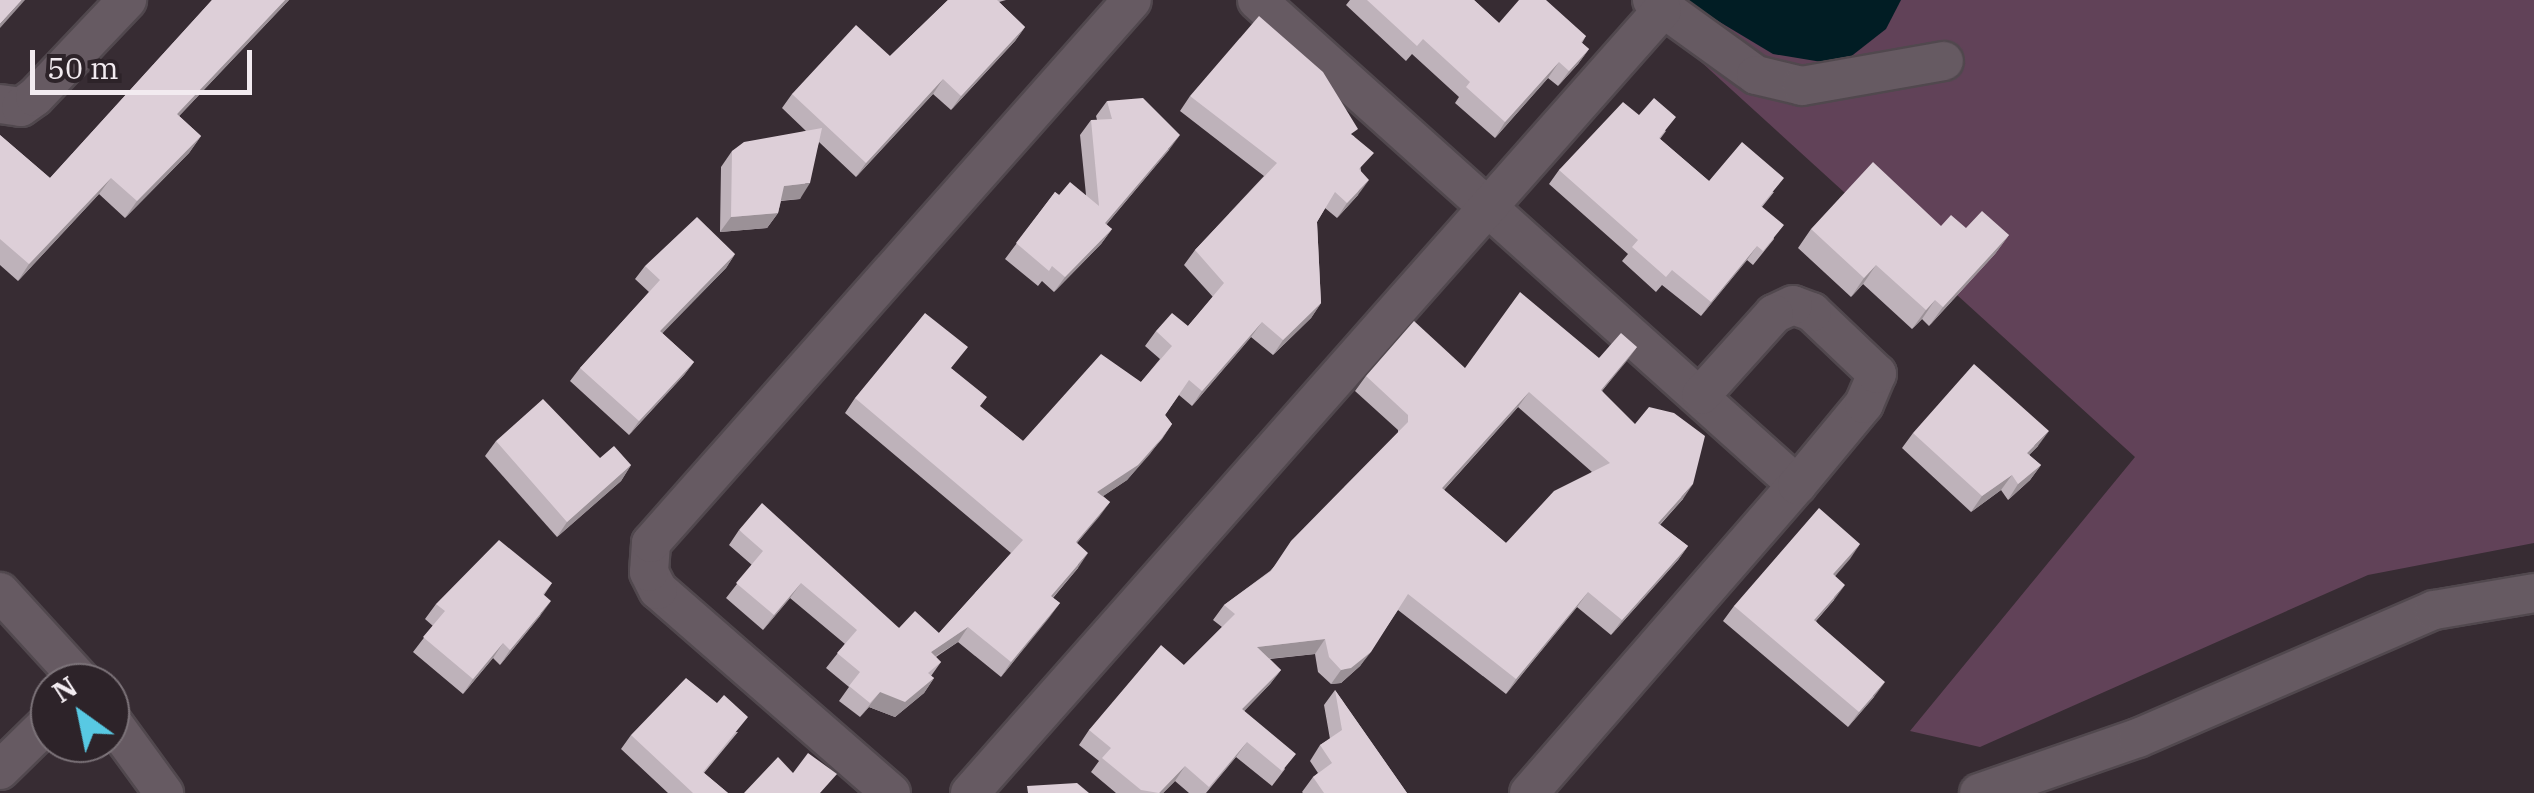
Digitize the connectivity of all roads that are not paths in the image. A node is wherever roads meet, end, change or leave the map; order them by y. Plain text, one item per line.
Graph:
1 (127, 0) edge
2 (1132, 0) edge
3 (1257, 0) edge
4 (1657, 5) edge
5 (1944, 61) dead end
6 (0, 104) edge
7 (1488, 202) junction
8 (1701, 395) junction
9 (1797, 484) junction
10 (0, 592) edge
11 (2534, 593) edge
12 (65, 663) edge
13 (30, 741) edge
14 (130, 746) edge
15 (0, 770) edge
16 (164, 793) edge
17 (891, 793) edge
18 (970, 793) edge
19 (1529, 793) edge
20 (1979, 793) edge

1 - 6 street
2 - 17 street
3 - 7 street
4 - 5 street
4 - 7 street
7 - 8 street
7 - 18 street
8 - 9 street
8 - 9 street
9 - 19 street
10 - 12 street
11 - 20 street
13 - 15 street
14 - 16 street

